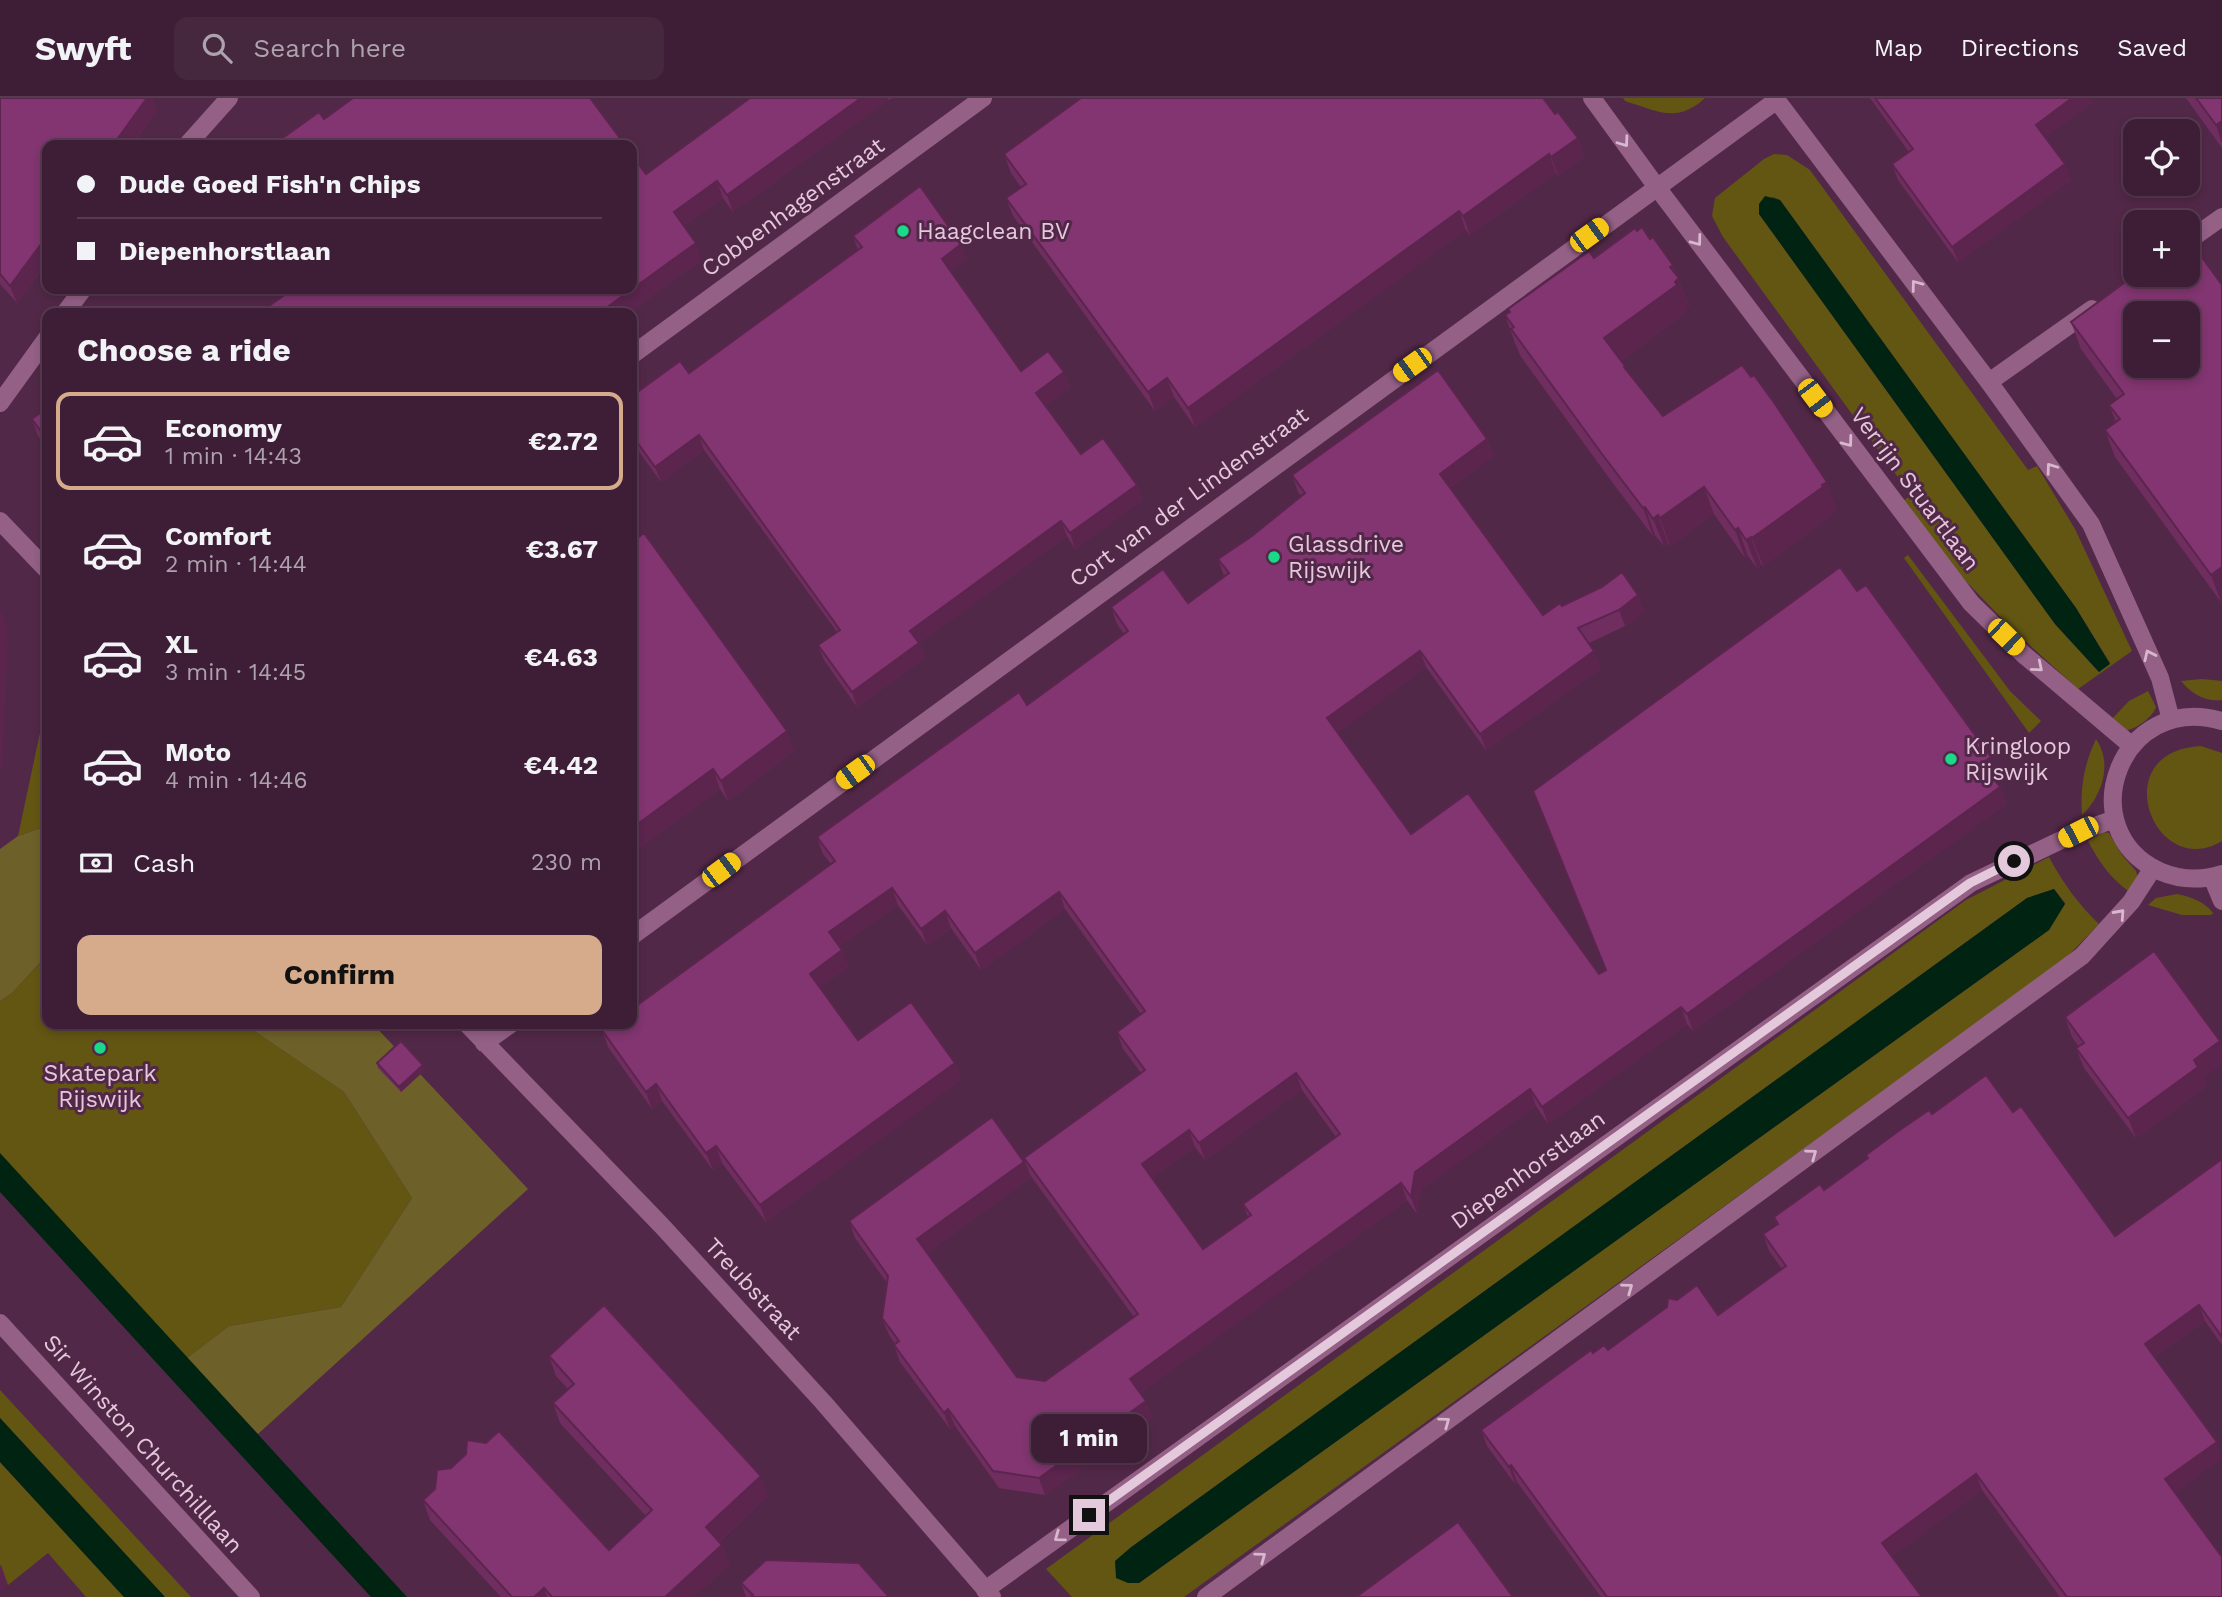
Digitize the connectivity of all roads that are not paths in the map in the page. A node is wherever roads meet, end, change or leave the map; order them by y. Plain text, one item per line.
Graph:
1 (229, 98) edge
2 (983, 98) edge
3 (1592, 98) edge
4 (1776, 99) edge
5 (191, 140) edge
6 (1656, 186) junction
7 (2222, 216) edge
8 (2200, 232) edge
9 (2108, 298) edge
10 (42, 345) edge
11 (637, 351) edge
12 (1989, 382) junction
13 (0, 402) edge
14 (0, 521) edge
15 (42, 565) edge
16 (2171, 720) junction
17 (2222, 721) edge
18 (2132, 746) junction
19 (2115, 819) junction
20 (2153, 868) junction
21 (2217, 876) edge
22 (2222, 901) edge
23 (637, 932) edge
24 (471, 1029) edge
25 (504, 1029) edge
26 (484, 1044) junction
27 (0, 1323) edge
28 (989, 1593) edge
29 (251, 1597) edge
30 (1206, 1597) edge

1 - 5 street
2 - 11 street, Cobbenhagenstraat
3 -> 6 street, Verrijn Stuartlaan
4 - 6 street, Cort van der Lindenstraat
12 -> 4 street
6 -> 18 street, Verrijn Stuartlaan
6 - 23 street, Cort van der Lindenstraat
7 - 8 street
9 - 12 street
10 - 13 street
16 -> 12 street
14 - 15 street
16 - 17 street
16 - 18 street
18 - 19 street
19 - 20 street
19 -> 28 street, Diepenhorstlaan
20 - 21 street
30 -> 20 street
21 - 22 street
24 - 26 street, Treubstraat
25 - 26 street
26 - 28 street, Treubstraat
27 - 29 street, Sir Winston Churchilllaan

